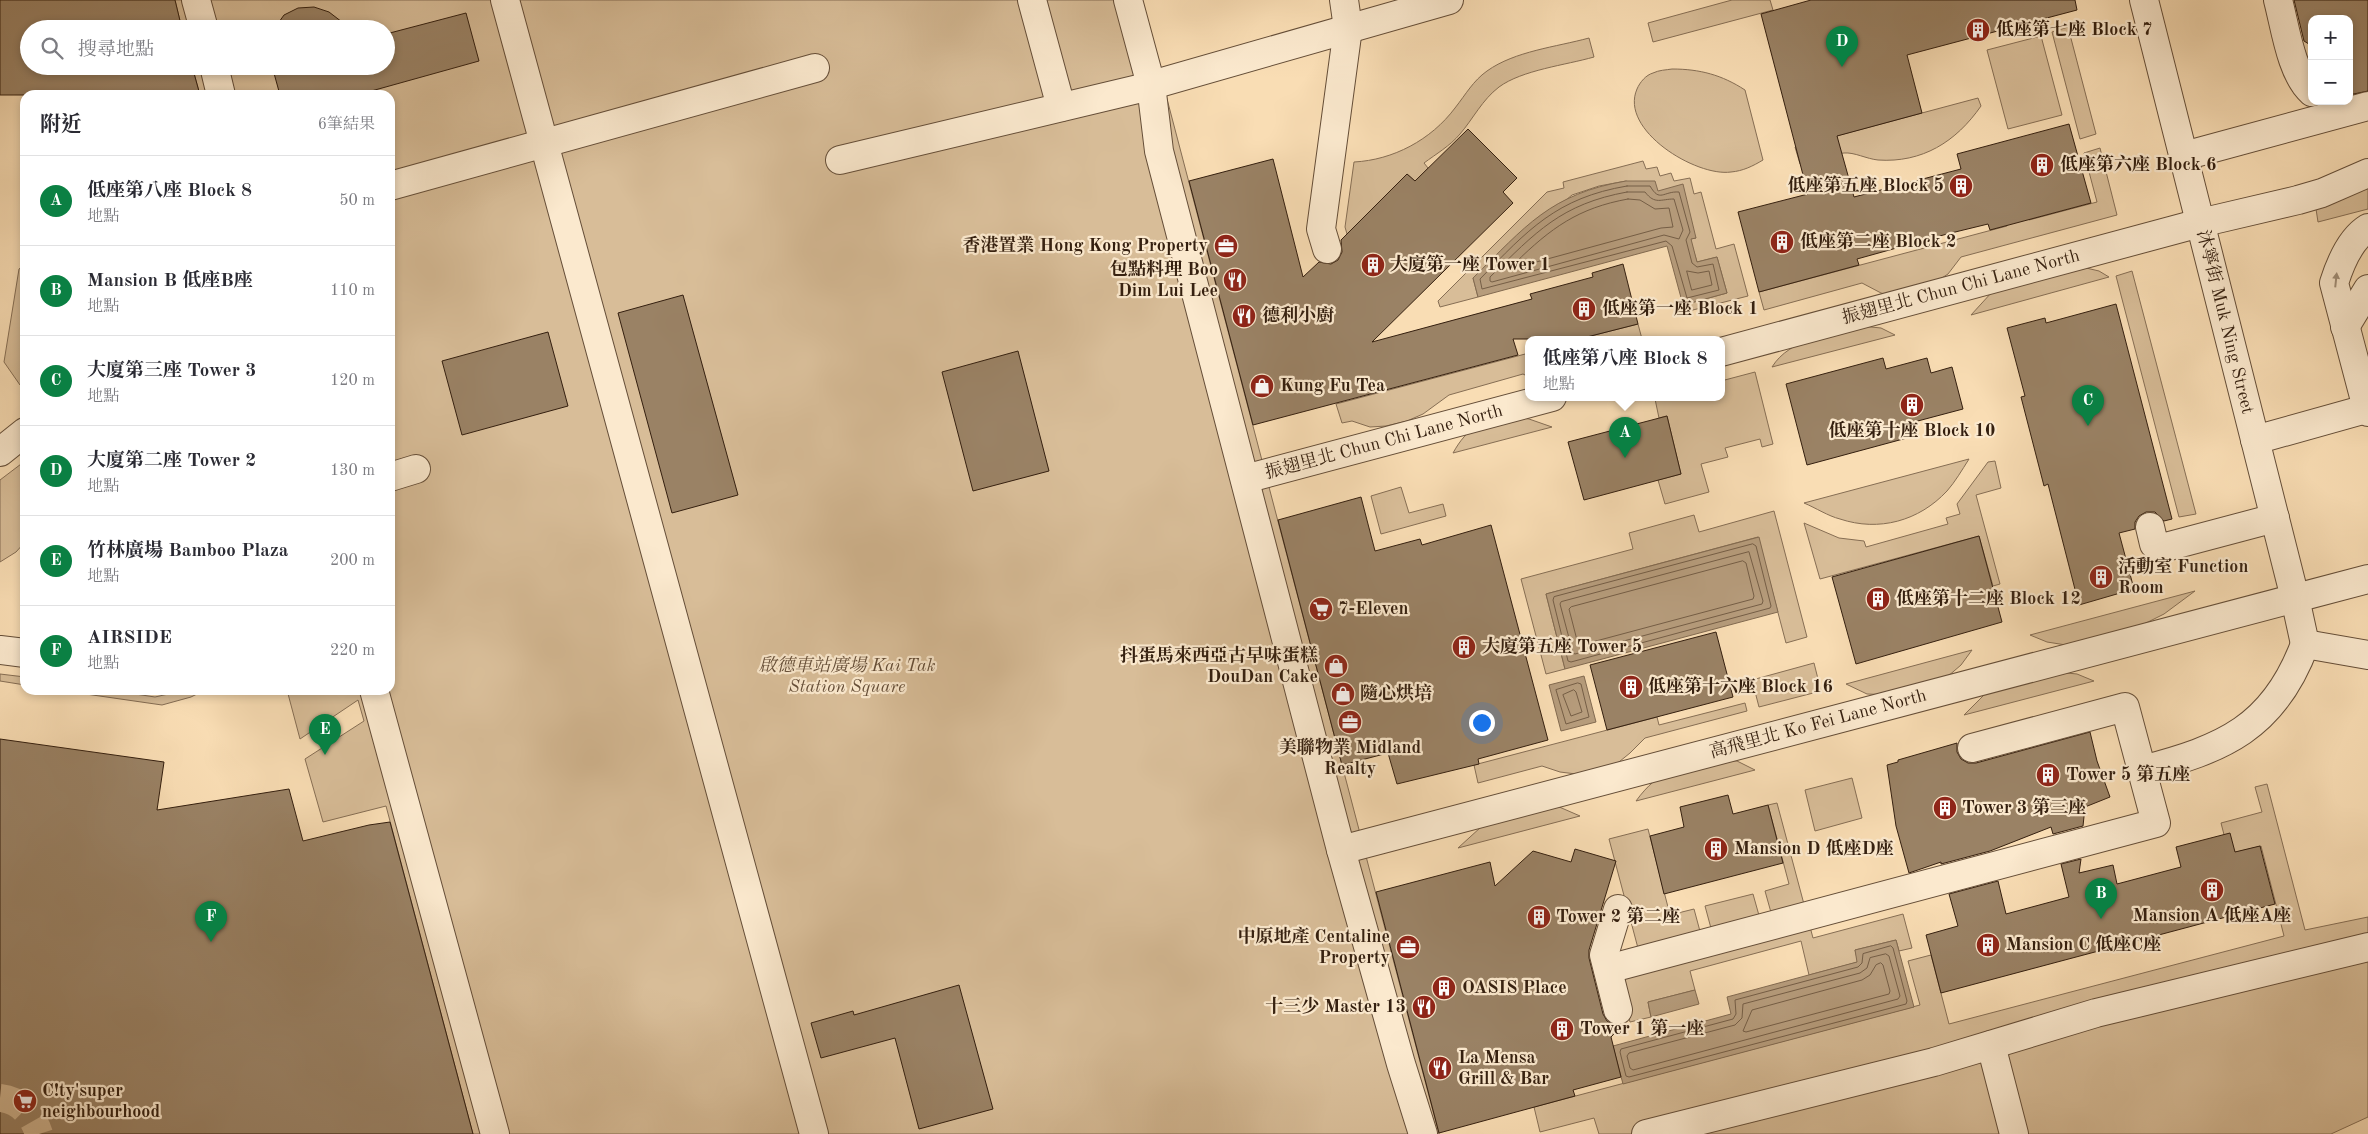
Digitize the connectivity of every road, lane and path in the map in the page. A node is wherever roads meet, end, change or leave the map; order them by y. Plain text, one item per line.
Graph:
1 (196, 0) edge
2 (504, 0) edge
3 (1032, 0) edge
4 (1128, 0) edge
5 (1344, 0) edge
6 (1449, 0) edge
7 (2144, 0) edge
8 (2278, 0) edge
9 (202, 20) edge
10 (1348, 28) junction
11 (815, 68) dead end
12 (216, 75) edge
13 (1151, 84) junction
14 (2308, 89) edge
15 (220, 90) edge
16 (2368, 106) edge
17 (1061, 107) junction
18 (2331, 108) edge
19 (544, 144) junction
20 (2184, 156) junction
21 (840, 160) dead end
22 (2368, 173) edge
23 (395, 185) edge
24 (2200, 223) junction
25 (2368, 228) edge
26 (1327, 249) dead end
27 (2368, 289) edge
28 (2346, 327) junction
29 (1725, 351) edge
30 (1537, 401) edge
31 (2367, 411) edge
32 (20, 436) edge
33 (2255, 440) junction
34 (0, 452) edge
35 (416, 469) dead end
36 (395, 475) edge
37 (1245, 479) junction
38 (2274, 518) junction
39 (2150, 527) dead end
40 (2368, 579) edge
41 (2295, 598) junction
42 (2305, 644) junction
43 (0, 650) edge
44 (20, 652) edge
45 (2368, 655) edge
46 (375, 695) edge
47 (1972, 748) dead end
48 (2142, 770) junction
49 (1341, 850) junction
50 (1618, 909) dead end
51 (2368, 947) edge
52 (1608, 969) junction
53 (1618, 1010) dead end
54 (1991, 1045) junction
55 (495, 1134) edge
56 (814, 1134) edge
57 (1423, 1134) edge
58 (1646, 1134) edge
59 (2014, 1134) edge

1 - 9 street
2 - 19 street
3 - 17 street
4 - 13 street
5 - 10 street
6 - 10 street
7 - 20 street, 沐寧街 Muk Ning Street
8 - 14 street
10 - 13 street
10 - 26 street
11 - 19 street
12 - 15 street
13 - 17 street
13 - 37 street
16 - 18 street
17 - 21 street
18 - 20 street
19 - 23 street
19 - 56 street
20 - 24 street, 沐寧街 Muk Ning Street
22 - 24 street, 振翅里北 Chun Chi Lane North
24 - 29 street, 振翅里北 Chun Chi Lane North
24 - 33 street, 沐寧街 Muk Ning Street
28 -> 25 street
27 - 28 street
28 - 31 street
30 - 37 street, 振翅里北 Chun Chi Lane North
31 - 33 street
32 - 34 street
33 - 38 street, 沐寧街 Muk Ning Street
35 - 36 street
37 - 49 street
38 - 39 street
38 - 41 street, 沐寧街 Muk Ning Street
40 - 41 street, 高飛里北 Ko Fei Lane North
41 - 42 street, 沐寧街 Muk Ning Street
41 - 49 street, 高飛里北 Ko Fei Lane North
42 - 45 street
42 - 48 street
43 - 44 street
46 - 55 street
47 - 48 street
48 - 52 street
49 - 57 street
50 - 52 street
51 - 54 street
52 - 53 street
54 - 58 street
54 - 59 street

